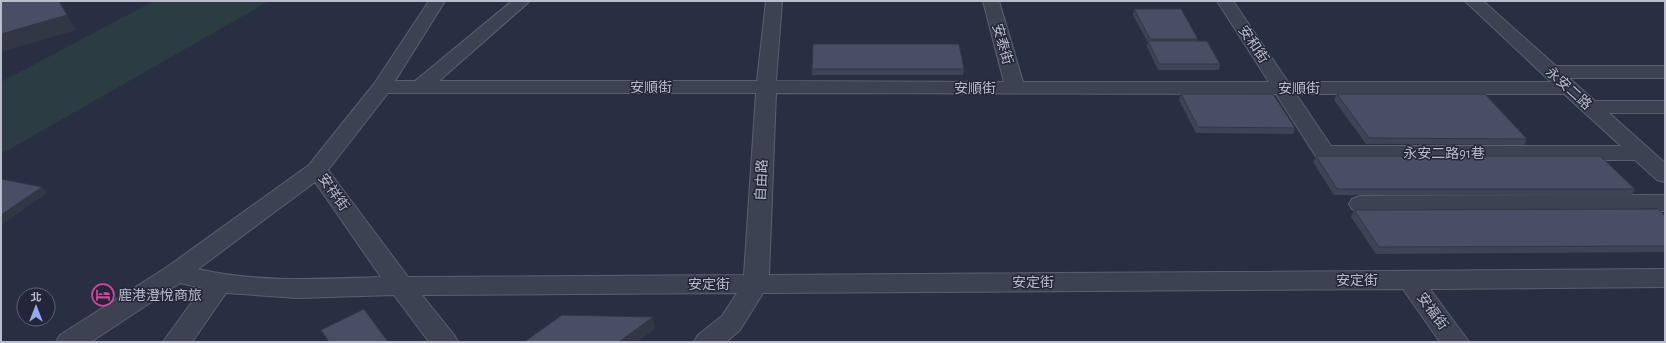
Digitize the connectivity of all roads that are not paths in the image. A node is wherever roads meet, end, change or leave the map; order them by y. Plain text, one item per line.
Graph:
1 (437, 1) edge
2 (522, 1) edge
3 (774, 1) edge
4 (991, 1) edge
5 (1225, 1) edge
6 (1473, 1) edge
7 (1552, 72) junction
8 (1665, 72) edge
9 (382, 87) junction
10 (420, 87) junction
11 (766, 88) junction
12 (1016, 88) junction
13 (1283, 88) junction
14 (1569, 88) junction
15 (1590, 107) junction
16 (1665, 108) edge
17 (1641, 153) junction
18 (317, 170) junction
19 (1665, 174) edge
20 (1665, 203) edge
21 (1360, 204) dead end
22 (176, 274) junction
23 (1665, 278) edge
24 (1410, 280) junction
25 (219, 282) junction
26 (756, 284) junction
27 (402, 286) junction
28 (70, 342) edge
29 (177, 342) edge
30 (444, 342) edge
31 (708, 342) edge
32 (1455, 342) edge

1 - 9 street, 安祥街
2 - 10 street
3 - 11 street, 自由路
4 - 12 street, 安泰街
5 - 13 street, 安和街
6 - 7 street, 永安二路
7 - 8 street
7 - 14 street, 永安二路
9 - 10 street, 安順街
9 - 18 street, 安祥街
10 - 11 street, 安順街
11 - 12 street, 安順街
11 - 26 street, 自由路
12 - 13 street, 安順街
13 - 14 street, 安順街
13 - 17 street, 永安二路91巷
14 - 15 street, 永安二路
15 - 16 street
15 - 17 street, 永安二路
17 - 19 street, 永安二路
18 - 22 street
18 - 27 street, 安祥街
20 - 21 street
22 - 25 street, 安定街
22 - 28 street
23 - 24 street, 安定街
24 - 26 street, 安定街
24 - 32 street, 安福街
25 - 27 street, 安定街
25 - 29 street
26 - 27 street, 安定街
26 - 31 street, 自由路
27 - 30 street, 安祥街

